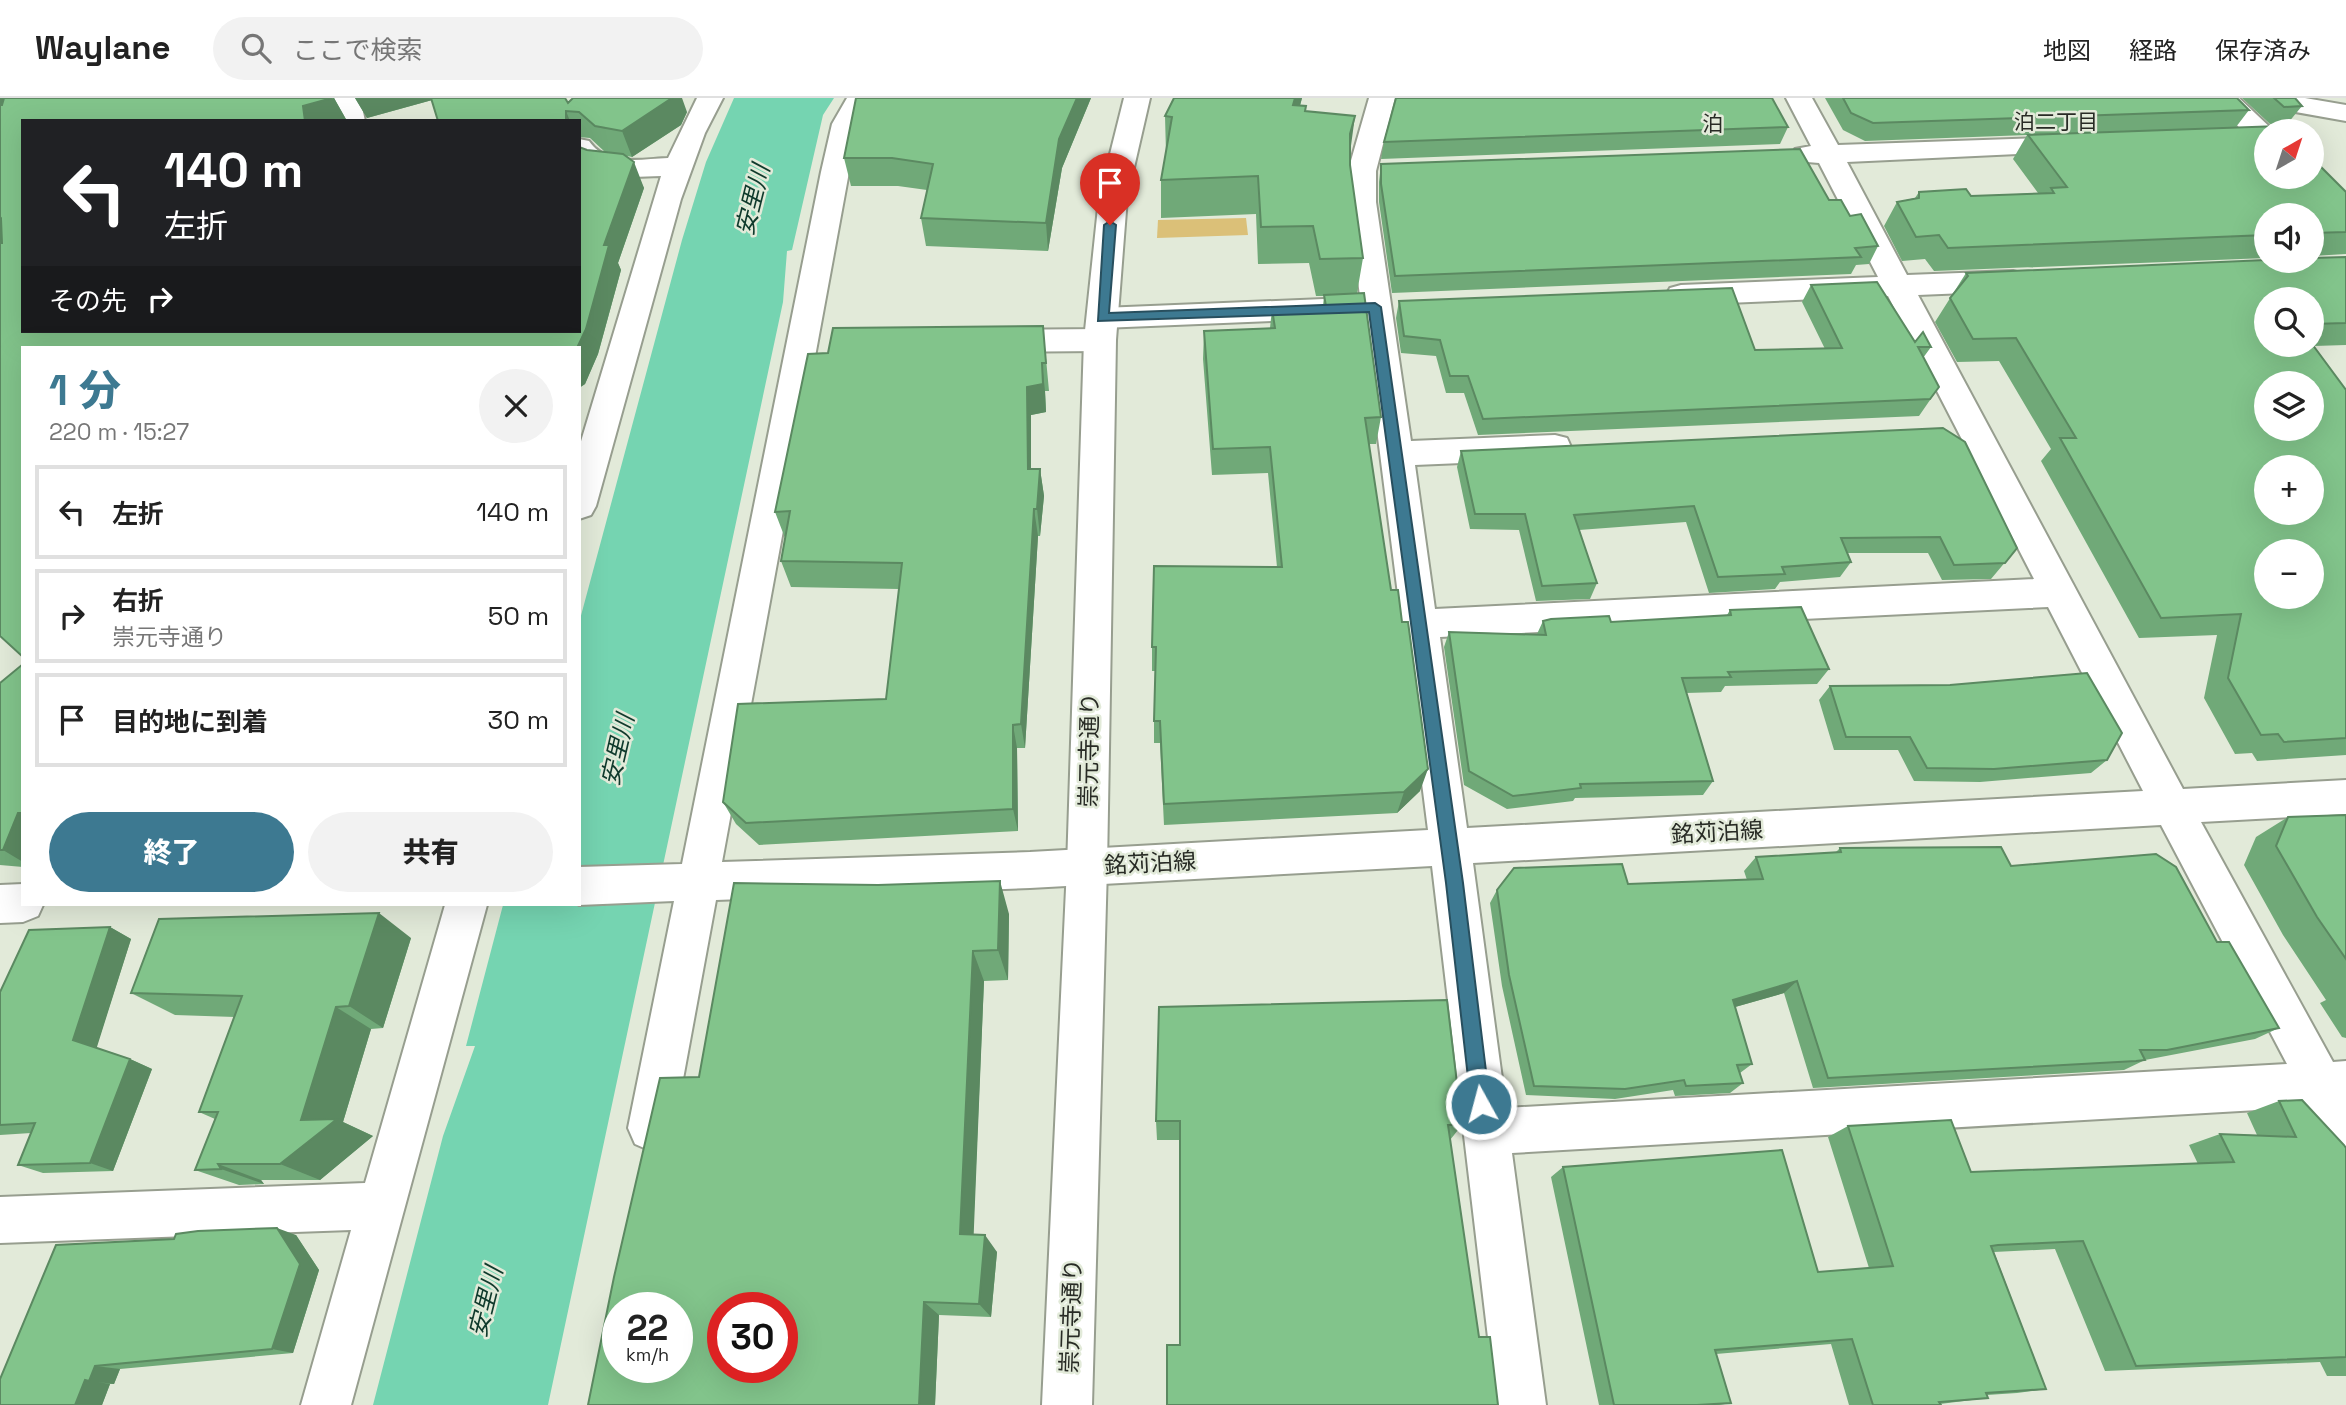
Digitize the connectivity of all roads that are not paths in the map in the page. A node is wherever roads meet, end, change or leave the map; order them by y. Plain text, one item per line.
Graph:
1 (347, 98) edge
2 (710, 98) edge
3 (860, 98) edge
4 (1137, 98) edge
5 (1382, 98) edge
6 (1799, 98) edge
7 (2224, 98) edge
8 (2288, 98) edge
9 (2346, 113) edge
10 (352, 119) edge
11 (2254, 127) edge
12 (2254, 138) edge
13 (2223, 139) edge
14 (2098, 144) edge
15 (581, 149) edge
16 (1829, 154) junction
17 (1778, 156) edge
18 (677, 167) junction
19 (2042, 279) edge
20 (1898, 286) junction
21 (1654, 296) edge
22 (1389, 307) junction
23 (1101, 329) junction
24 (966, 341) edge
25 (593, 414) edge
26 (1592, 445) edge
27 (1397, 454) junction
28 (581, 493) edge
29 (2059, 592) junction
30 (1418, 624) junction
31 (2346, 797) edge
32 (2172, 806) junction
33 (1449, 847) junction
34 (1087, 867) junction
35 (681, 883) junction
36 (581, 886) edge
37 (21, 903) edge
38 (0, 904) edge
39 (466, 906) edge
40 (2334, 1084) edge
41 (2346, 1130) edge
42 (1484, 1132) junction
43 (644, 1163) edge
44 (380, 1206) junction
45 (0, 1220) edge
46 (326, 1405) edge
47 (1067, 1405) edge
48 (1521, 1405) edge

1 - 10 street
2 - 18 street
3 - 35 street
4 - 23 street, 崇元寺通り
5 - 22 street
6 - 16 street
7 - 11 street
8 - 9 street
12 - 13 street
14 - 16 street
15 - 18 street
16 - 17 street
16 - 20 street
18 - 25 street
19 - 20 street
20 - 21 street
20 - 29 street
22 - 23 street
22 - 27 street
23 - 24 street
23 - 34 street, 崇元寺通り
25 - 28 street
26 - 27 street
27 - 30 street
29 - 30 street
29 - 32 street
30 - 33 street
31 - 32 street, 銘苅泊線
32 - 33 street, 銘苅泊線
32 - 40 street
33 - 34 street, 銘苅泊線
33 - 42 street
34 - 35 street, 銘苅泊線
34 - 47 street, 崇元寺通り
35 - 36 street, 銘苅泊線
35 - 43 street
37 - 38 street
39 - 44 street
40 - 41 street
40 - 42 street
42 - 48 street
44 - 45 street
44 - 46 street

